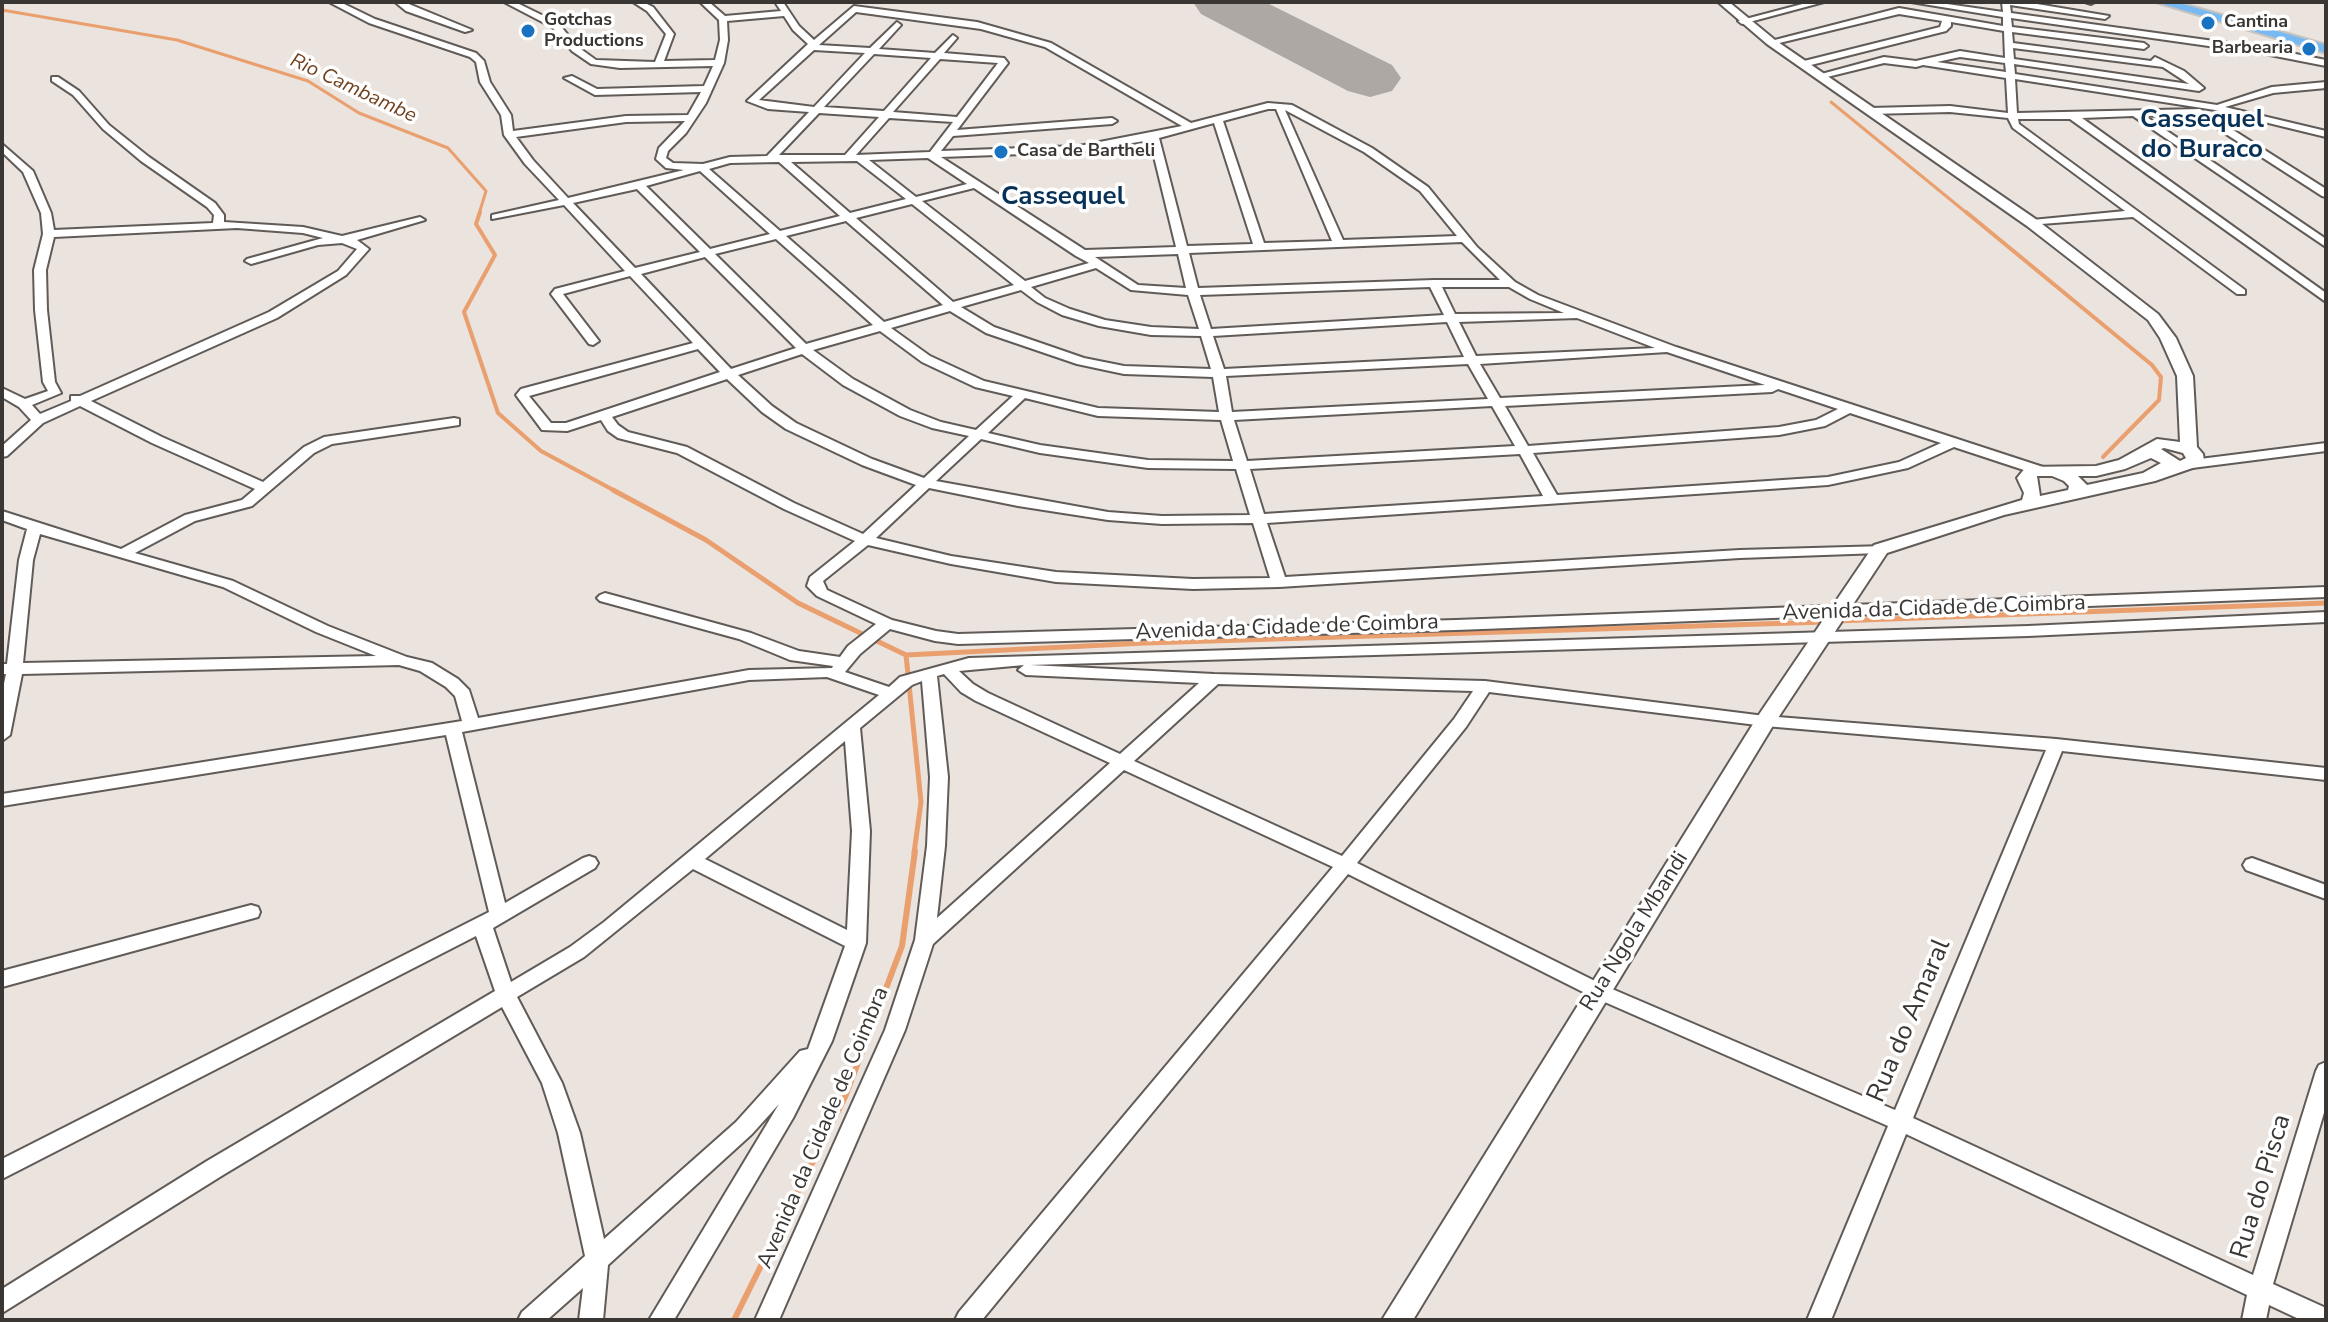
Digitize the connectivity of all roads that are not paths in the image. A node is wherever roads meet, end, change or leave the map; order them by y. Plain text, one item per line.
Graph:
1 (333, 2) edge
2 (399, 2) edge
3 (508, 2) edge
4 (637, 2) edge
5 (704, 2) edge
6 (779, 2) edge
7 (1723, 2) edge
8 (1820, 2) edge
9 (1915, 2) edge
10 (2007, 2) edge
11 (2090, 2) edge
12 (2162, 2) edge
13 (2171, 2) edge
14 (907, 5) dead end
15 (784, 13) junction
16 (2007, 15) junction
17 (2105, 16) junction
18 (723, 19) junction
19 (1946, 20) junction
20 (1742, 21) junction
21 (897, 25) dead end
22 (987, 27) junction
23 (2006, 29) junction
24 (468, 30) dead end
25 (2127, 32) junction
26 (2143, 34) junction
27 (953, 38) dead end
28 (1771, 42) junction
29 (2009, 45) junction
30 (811, 46) junction
31 (2144, 46) junction
32 (2326, 48) edge
33 (874, 51) junction
34 (940, 55) junction
35 (2010, 60) junction
36 (719, 63) junction
37 (1926, 63) junction
38 (2326, 63) edge
39 (1803, 64) junction
40 (658, 65) junction
41 (2161, 65) junction
42 (1819, 76) junction
43 (2010, 77) junction
44 (569, 78) dead end
45 (55, 79) dead end
46 (2326, 85) edge
47 (2199, 88) junction
48 (706, 89) junction
49 (1279, 106) junction
50 (2218, 106) junction
51 (820, 109) junction
52 (1870, 111) junction
53 (2197, 111) junction
54 (2135, 113) junction
55 (887, 114) junction
56 (2013, 116) junction
57 (2072, 116) junction
58 (691, 118) junction
59 (1217, 118) junction
60 (961, 120) junction
61 (1112, 121) dead end
62 (1189, 126) junction
63 (950, 133) junction
64 (2326, 134) edge
65 (509, 135) junction
66 (1154, 136) junction
67 (2, 147) edge
68 (932, 156) junction
69 (776, 158) junction
70 (854, 158) junction
71 (701, 167) junction
72 (978, 184) junction
73 (639, 185) junction
74 (2326, 194) edge
75 (912, 200) junction
76 (568, 202) junction
77 (2132, 214) junction
78 (496, 217) dead end
79 (847, 217) junction
80 (420, 220) dead end
81 (2032, 223) junction
82 (218, 224) junction
83 (49, 234) junction
84 (777, 234) junction
85 (1463, 239) junction
86 (338, 240) junction
87 (1339, 244) junction
88 (2326, 244) edge
89 (1260, 248) junction
90 (1184, 250) junction
91 (708, 252) junction
92 (1079, 254) junction
93 (251, 261) dead end
94 (1094, 265) junction
95 (633, 271) junction
96 (1434, 283) junction
97 (1511, 284) junction
98 (1021, 286) junction
99 (1193, 292) junction
100 (2241, 292) dead end
101 (2326, 298) edge
102 (952, 307) junction
103 (1577, 316) junction
104 (1453, 318) junction
105 (881, 326) junction
106 (1207, 333) junction
107 (593, 341) dead end
108 (702, 344) junction
109 (804, 349) junction
110 (1672, 350) junction
111 (1471, 359) junction
112 (728, 373) junction
113 (1219, 373) junction
114 (2185, 376) junction
115 (1782, 387) junction
116 (2, 392) edge
117 (55, 393) junction
118 (1021, 395) junction
119 (81, 401) junction
120 (1498, 402) junction
121 (24, 404) junction
122 (1847, 409) junction
123 (605, 416) junction
124 (1226, 416) junction
125 (38, 420) junction
126 (454, 422) dead end
127 (976, 436) junction
128 (1956, 444) junction
129 (2326, 447) edge
130 (2153, 448) junction
131 (1523, 450) junction
132 (2, 453) edge
133 (2192, 456) junction
134 (1240, 465) junction
135 (2036, 477) junction
136 (2149, 477) junction
137 (924, 483) junction
138 (266, 489) junction
139 (2073, 494) junction
140 (1553, 500) junction
141 (1999, 511) junction
142 (2, 515) edge
143 (1256, 519) junction
144 (35, 527) junction
145 (865, 540) junction
146 (1880, 549) junction
147 (123, 554) junction
148 (1279, 582) junction
149 (2326, 592) edge
150 (605, 598) dead end
151 (2326, 617) edge
152 (1829, 622) junction
153 (883, 626) junction
154 (402, 661) junction
155 (952, 661) junction
156 (844, 662) junction
157 (9, 668) edge
158 (1214, 679) junction
159 (1485, 686) junction
160 (890, 693) junction
161 (1765, 721) junction
162 (462, 726) junction
163 (852, 728) junction
164 (2, 735) edge
165 (2056, 745) junction
166 (1125, 763) junction
167 (2326, 774) edge
168 (2, 800) edge
169 (691, 860) junction
170 (589, 863) dead end
171 (1345, 865) junction
172 (2252, 865) dead end
173 (2326, 892) edge
174 (251, 912) dead end
175 (491, 920) junction
176 (925, 940) junction
177 (856, 943) junction
178 (2, 979) edge
179 (1598, 991) junction
180 (505, 993) junction
181 (822, 1041) junction
182 (2326, 1071) edge
183 (1899, 1121) junction
184 (2, 1170) edge
185 (597, 1261) junction
186 (2260, 1290) junction
187 (2, 1302) edge
188 (530, 1320) edge
189 (591, 1320) edge
190 (661, 1320) edge
191 (767, 1320) edge
192 (967, 1320) edge
193 (1397, 1320) edge
194 (1819, 1320) edge
195 (2254, 1320) edge
196 (2326, 1320) edge

1 - 65 street
2 - 24 street
3 - 40 street
4 - 40 street
5 - 18 street
6 - 15 street
7 - 20 street
8 - 20 street
9 - 16 street
10 - 16 street
10 - 17 street
11 - 17 street
12 - 32 main road
13 - 32 main road
14 - 22 street
15 - 18 street
15 - 30 street
16 - 23 street
16 - 25 street
17 - 25 street
18 - 36 street
19 - 23 street
19 - 28 street
19 - 39 street
20 - 28 street
21 - 33 street
22 - 30 street
22 - 62 street
23 - 29 street
23 - 31 street
25 - 26 street
26 - 31 street
26 - 38 street
27 - 34 street
28 - 39 street
29 - 35 street
29 - 41 street
30 - 33 street
30 - 51 street
31 - 41 street
33 - 34 street
33 - 51 street
34 - 55 street
34 - 60 street
35 - 37 street
35 - 43 street
35 - 47 street
36 - 40 street
36 - 48 street
37 - 42 street
37 - 43 street
39 - 42 street
41 - 47 street
42 - 52 street
43 - 50 street
43 - 56 street
44 - 48 street
45 - 82 street
46 - 50 street
47 - 50 street
48 - 58 street
49 - 59 street
49 - 85 street
49 - 87 street
50 - 53 street
50 - 64 street
51 - 55 street
51 - 69 street
52 - 56 street
52 - 81 street
53 - 54 street
53 - 74 street
54 - 57 street
54 - 88 street
55 - 60 street
55 - 70 street
56 - 57 street
56 - 77 street
57 - 101 street
58 - 65 street
58 - 71 street
59 - 62 street
59 - 89 street
60 - 63 street
61 - 63 street
62 - 66 street
63 - 68 street
65 - 76 street
66 - 68 street
66 - 90 street
67 - 83 street
68 - 70 street
68 - 72 street
69 - 70 street
69 - 71 street
69 - 79 street
70 - 75 street
71 - 73 street
71 - 84 street
72 - 75 street
72 - 92 street
73 - 76 street
73 - 91 street
75 - 79 street
75 - 98 street
76 - 78 street
76 - 95 street
77 - 81 street
77 - 100 street
79 - 84 street
79 - 102 street
80 - 86 street
81 - 114 street
82 - 83 street
82 - 86 street
83 - 117 street
84 - 91 street
84 - 105 street
85 - 87 street
85 - 97 street
86 - 93 street
86 - 119 street
87 - 89 street
89 - 90 street
90 - 92 street
90 - 99 street
91 - 95 street
91 - 109 street
92 - 94 street
94 - 98 street
94 - 99 street
95 - 107 street
95 - 108 street
96 - 97 street
96 - 99 street
96 - 104 street
97 - 103 street
98 - 102 street
98 - 106 street
99 - 106 street
102 - 105 street
102 - 113 street
103 - 104 street
103 - 110 street
104 - 106 street
104 - 111 street
105 - 109 street
105 - 118 street
106 - 113 street
108 - 112 street
108 - 123 street
109 - 112 street
109 - 127 street
110 - 111 street
110 - 115 street
111 - 113 street
111 - 120 street
112 - 123 street
112 - 137 street
113 - 124 street
114 - 130 street
114 - 133 street
115 - 120 street
115 - 122 street
116 - 121 street
117 - 119 street
117 - 121 street
118 - 124 street
118 - 127 street
119 - 125 street
119 - 138 street
120 - 124 street
120 - 131 street
121 - 125 street
122 - 128 street
122 - 131 street
123 - 145 street
124 - 134 street
125 - 132 street
126 - 138 street
127 - 134 street
127 - 137 street
128 - 135 street
128 - 140 street
129 - 133 street
130 - 133 street
130 - 135 street
130 - 136 street
131 - 134 street
131 - 140 street
133 - 136 street
134 - 143 street
135 - 139 street
135 - 141 street
136 - 139 street
137 - 143 street
137 - 145 street
138 - 147 street
139 - 141 street
140 - 143 street
141 - 146 street
142 - 144 street
143 - 148 street
144 - 147 street
144 - 157 street
145 - 148 street
145 - 153 street
146 - 148 street
146 - 152 street, Rua Ngola Mbandi
147 - 154 street
149 - 152 street, Avenida da Cidade de Coimbra
150 - 156 street
151 - 152 street, Avenida da Cidade de Coimbra
152 - 155 street, Avenida da Cidade de Coimbra
152 - 155 street, Avenida da Cidade de Coimbra
152 - 161 street, Rua Ngola Mbandi
153 - 155 street
153 - 156 street
154 - 157 street
154 - 162 street
155 - 158 street
155 - 160 street
155 - 166 street
155 - 176 street, Avenida da Cidade de Coimbra
156 - 160 street
156 - 162 street
157 - 164 street
158 - 159 street
158 - 166 street
159 - 161 street
159 - 171 street
160 - 163 street
161 - 165 street
161 - 179 street, Rua Ngola Mbandi
162 - 168 street
162 - 175 street
163 - 169 street
163 - 177 street
165 - 167 street
165 - 183 street, Rua do Amaral
166 - 171 street
166 - 176 street
169 - 177 street
169 - 180 street
170 - 175 street
171 - 179 street
171 - 192 street
172 - 173 street
174 - 178 street
175 - 180 street
175 - 184 street
176 - 191 street, Avenida da Cidade de Coimbra
177 - 181 street
179 - 183 street
179 - 193 street, Rua Ngola Mbandi
180 - 185 street
180 - 187 street
181 - 185 street
181 - 190 street
182 - 186 street, Rua do Pisca
183 - 186 street
183 - 194 street, Rua do Amaral
185 - 188 street
185 - 189 street
186 - 195 street, Rua do Pisca
186 - 196 street

